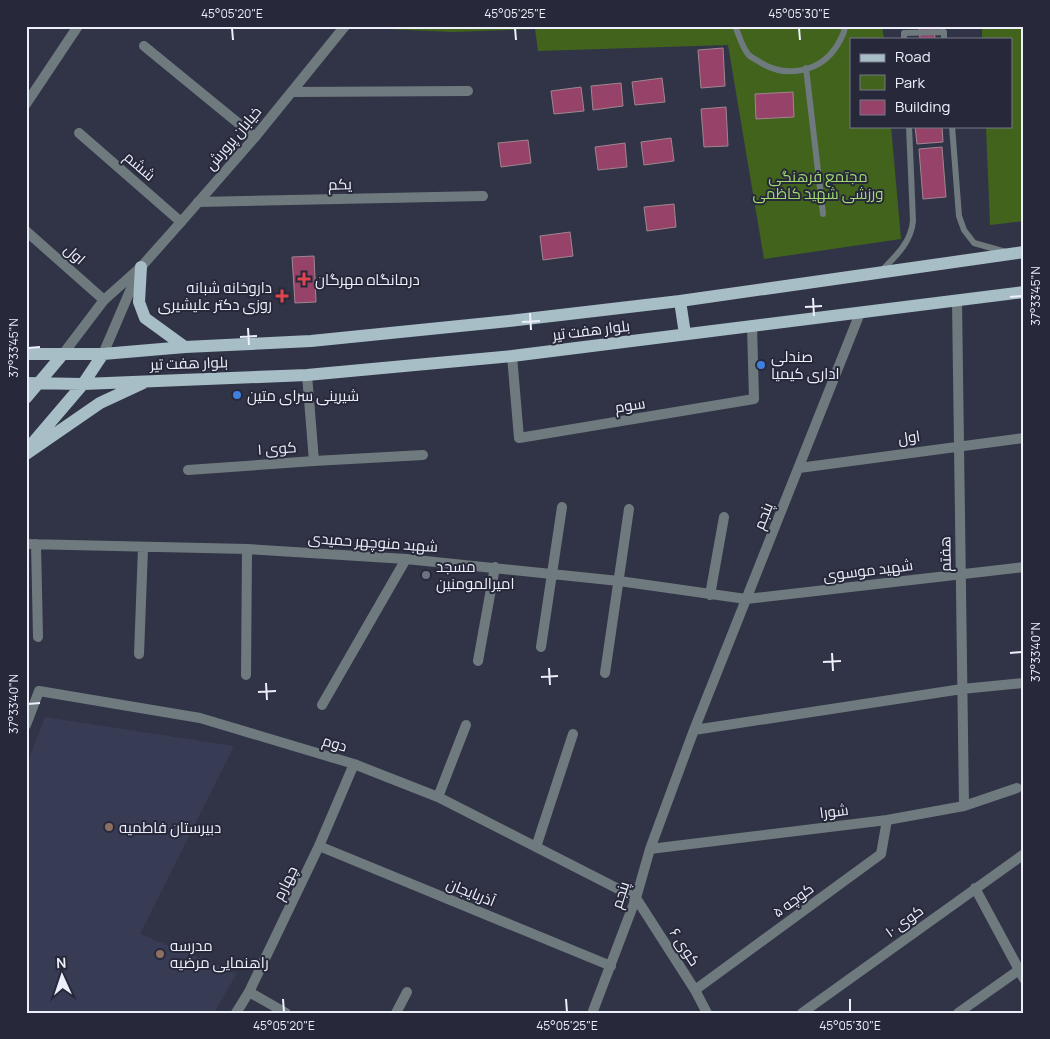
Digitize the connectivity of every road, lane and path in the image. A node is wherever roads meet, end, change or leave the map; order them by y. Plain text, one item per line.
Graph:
1 (78, 26) edge
2 (345, 26) edge
3 (734, 26) edge
4 (845, 26) edge
5 (904, 38) edge
6 (944, 38) edge
7 (144, 46) dead end
8 (806, 68) junction
9 (292, 92) junction
10 (468, 92) dead end
11 (26, 104) edge
12 (909, 128) edge
13 (952, 128) edge
14 (79, 133) dead end
15 (254, 137) junction
16 (483, 196) dead end
17 (198, 202) junction
18 (823, 214) dead end
19 (181, 222) junction
20 (26, 231) edge
21 (1018, 253) edge
22 (141, 266) junction
23 (879, 272) junction
24 (1024, 292) edge
25 (104, 300) junction
26 (680, 301) junction
27 (956, 301) junction
28 (860, 313) junction
29 (752, 326) junction
30 (685, 334) junction
31 (184, 346) junction
32 (26, 354) edge
33 (63, 354) junction
34 (103, 354) junction
35 (512, 356) junction
36 (307, 375) junction
37 (150, 380) junction
38 (40, 382) junction
39 (26, 383) edge
40 (83, 384) junction
41 (26, 398) edge
42 (1024, 438) edge
43 (958, 446) junction
44 (26, 452) edge
45 (423, 455) dead end
46 (314, 461) junction
47 (799, 468) junction
48 (188, 470) dead end
49 (562, 507) dead end
50 (629, 509) dead end
51 (724, 517) dead end
52 (31, 544) edge
53 (143, 548) junction
54 (246, 549) junction
55 (406, 559) junction
56 (495, 567) junction
57 (1024, 567) edge
58 (552, 573) junction
59 (960, 574) junction
60 (619, 580) junction
61 (710, 595) junction
62 (746, 599) junction
63 (38, 637) dead end
64 (541, 647) dead end
65 (139, 654) dead end
66 (478, 661) dead end
67 (606, 673) dead end
68 (246, 675) dead end
69 (1024, 683) edge
70 (962, 689) junction
71 (322, 705) dead end
72 (26, 725) edge
73 (466, 725) dead end
74 (694, 730) junction
75 (573, 734) dead end
76 (354, 764) junction
77 (1017, 788) dead end
78 (438, 797) junction
79 (964, 806) junction
80 (886, 820) junction
81 (319, 846) junction
82 (536, 847) junction
83 (650, 849) junction
84 (1024, 854) edge
85 (975, 888) junction
86 (636, 898) junction
87 (611, 966) junction
88 (1022, 972) edge
89 (695, 990) junction
90 (249, 992) junction
91 (407, 992) dead end
92 (593, 1011) dead end
93 (236, 1013) edge
94 (286, 1013) edge
95 (396, 1013) edge
96 (707, 1013) edge
97 (802, 1013) edge
98 (958, 1013) edge

1 - 11 street
2 - 9 street, خیابان پرورش
3 - 8 lane
4 - 8 lane
5 - 6 lane
7 - 15 street
8 - 18 lane
9 - 10 street
9 - 15 street, خیابان پرورش
12 - 23 lane
13 - 21 lane
14 - 19 street, ششم
15 - 17 street, خیابان پرورش
16 - 17 street, یکم
17 - 19 street, خیابان پرورش
19 - 22 street, خیابان پرورش
20 - 25 street, اول
21 - 23 main road, بلوار هفت تیر
22 - 25 street, خیابان پرورش
22 - 31 main road
22 - 34 street, خیابان پرورش
23 - 26 main road, بلوار هفت تیر
24 - 27 main road, بلوار هفت تیر
25 - 33 street, خیابان پرورش
26 - 30 main road
26 - 31 main road, بلوار هفت تیر
27 - 28 main road, بلوار هفت تیر
27 - 43 street, هفتم
28 - 29 main road, بلوار هفت تیر
28 - 47 street, پنجم
29 - 30 main road, بلوار هفت تیر
29 - 35 street, سوم
30 - 35 main road, بلوار هفت تیر
31 - 34 main road, بلوار هفت تیر
32 - 33 main road, بلوار هفت تیر
33 - 34 main road, بلوار هفت تیر
33 - 38 main road
34 - 40 main road
35 - 36 main road, بلوار هفت تیر
36 - 37 main road, بلوار هفت تیر
36 - 46 street, کوی ۱
37 - 40 main road, بلوار هفت تیر
37 - 44 main road
38 - 39 main road, بلوار هفت تیر
38 - 40 main road, بلوار هفت تیر
38 - 41 main road
40 - 44 main road
42 - 43 street, اول
43 - 47 street, اول
43 - 59 street, هفتم
45 - 46 street
46 - 48 street, کوی ۱
47 - 62 street, پنجم
49 - 58 street
50 - 60 street
51 - 61 street
52 - 53 street, شهبد منوچهر حمیدی
52 - 63 street
53 - 54 street, شهبد منوچهر حمیدی
53 - 65 street
54 - 55 street, شهبد منوچهر حمیدی
54 - 68 street
55 - 56 street, شهبد منوچهر حمیدی
55 - 71 street
56 - 58 street, شهبد منوچهر حمیدی
56 - 66 street
57 - 59 street, شهید موسوی
58 - 60 street, شهبد منوچهر حمیدی
58 - 64 street
59 - 62 street, شهید موسوی
59 - 70 street, هفتم
60 - 61 street, شهبد منوچهر حمیدی
60 - 67 street
61 - 62 street, شهبد منوچهر حمیدی
62 - 74 street, پنجم
69 - 70 street
70 - 74 street
70 - 79 street, هفتم
72 - 76 street, دوم
73 - 78 street
74 - 83 street, پنجم
75 - 82 street
76 - 78 street, دوم
76 - 81 street, چهارم
77 - 79 street, شورا
78 - 82 street, دوم
79 - 80 street, شورا
80 - 83 street, شورا
80 - 89 street, کوچه ۵
81 - 87 street, آذربایجان
81 - 90 street, چهارم
82 - 86 street, دوم
83 - 86 street, پنجم
84 - 85 street, کوی ۱۰
85 - 88 street
85 - 97 street, کوی ۱۰
86 - 87 street, پنجم
86 - 89 street, کوی ۶
87 - 92 street, پنجم
88 - 98 street
89 - 96 street, کوی ۶
90 - 93 street, چهارم
90 - 94 street
91 - 95 street

